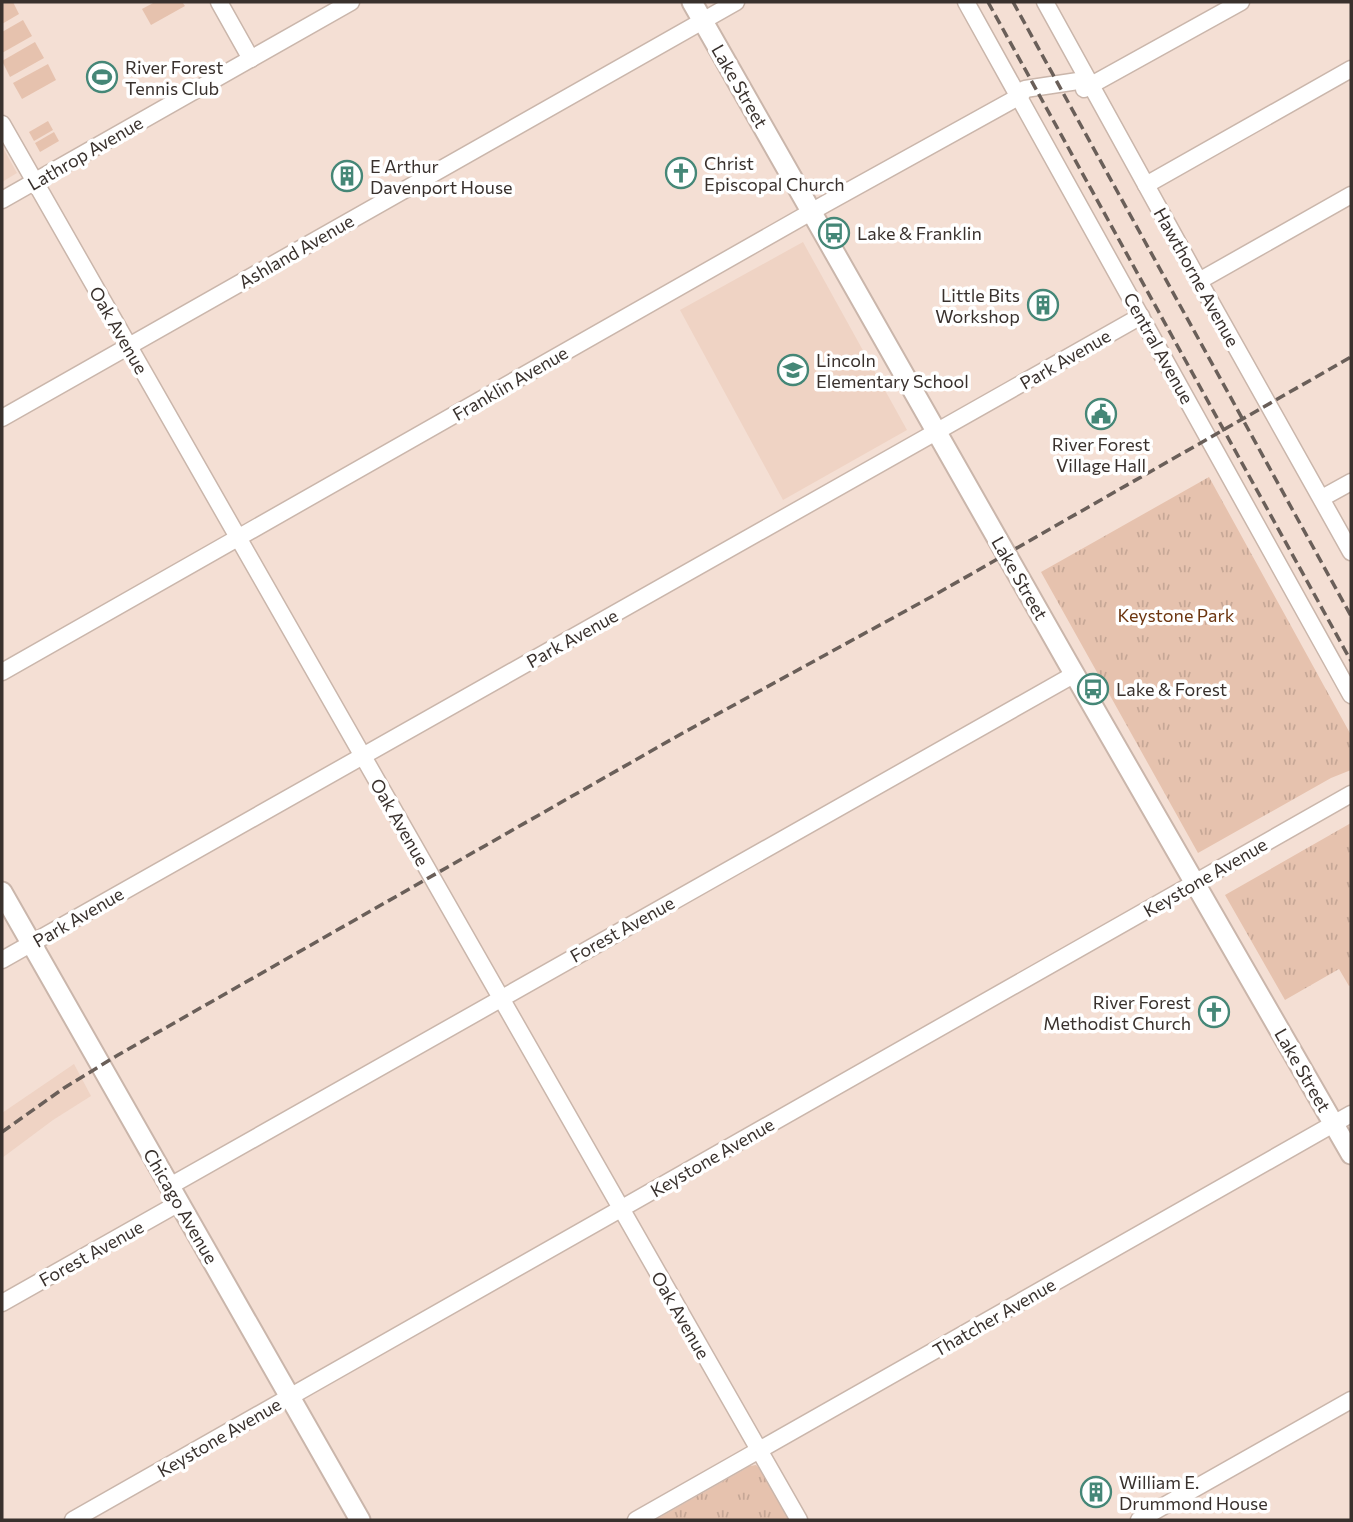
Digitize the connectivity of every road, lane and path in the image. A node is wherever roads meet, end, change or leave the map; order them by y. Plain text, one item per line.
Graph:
1 (219, 2) edge
2 (351, 2) edge
3 (692, 2) edge
4 (736, 2) edge
5 (966, 2) edge
6 (1045, 2) edge
7 (1241, 2) edge
8 (703, 20) junction
9 (250, 59) junction
10 (1351, 69) edge
11 (1091, 84) junction
12 (1020, 96) junction
13 (2, 124) edge
14 (34, 181) junction
15 (1146, 185) junction
16 (1351, 195) edge
17 (2, 200) edge
18 (812, 212) junction
19 (1199, 281) junction
20 (1141, 316) junction
21 (128, 346) junction
22 (2, 418) edge
23 (937, 432) junction
24 (1351, 482) edge
25 (1322, 498) junction
26 (238, 537) junction
27 (1351, 552) edge
28 (2, 672) edge
29 (1075, 674) junction
30 (1351, 695) edge
31 (362, 756) junction
32 (1351, 794) edge
33 (1195, 883) junction
34 (2, 892) edge
35 (31, 943) junction
36 (2, 960) edge
37 (500, 998) junction
38 (1343, 1119) edge
39 (1351, 1154) edge
40 (174, 1195) junction
41 (621, 1209) junction
42 (2, 1303) edge
43 (290, 1397) junction
44 (1351, 1400) edge
45 (759, 1450) junction
46 (74, 1520) edge
47 (360, 1520) edge
48 (636, 1520) edge
49 (799, 1520) edge
50 (1139, 1520) edge

1 - 9 street
2 - 9 street, Lathrop Avenue
3 - 8 main road, Lake Street
4 - 8 street, Ashland Avenue
5 - 12 street, Central Avenue
6 - 11 street, Hawthorne Avenue
7 - 11 street, Franklin Avenue
8 - 18 main road, Lake Street
8 - 21 street, Ashland Avenue
9 - 14 street, Lathrop Avenue
10 - 15 street
11 - 12 street, Franklin Avenue
11 - 15 street, Hawthorne Avenue
12 - 18 street, Franklin Avenue
12 - 20 street, Central Avenue
13 - 14 street, Oak Avenue
14 - 17 street, Lathrop Avenue
14 - 21 street, Oak Avenue
15 - 19 street, Hawthorne Avenue
16 - 19 street
18 - 23 main road, Lake Street
18 - 26 street, Franklin Avenue
19 - 25 street, Hawthorne Avenue
20 - 23 street, Park Avenue
20 - 30 street, Central Avenue
21 - 22 street, Ashland Avenue
21 - 26 street, Oak Avenue
23 - 29 main road, Lake Street
23 - 31 street, Park Avenue
24 - 25 street
25 - 27 street, Hawthorne Avenue
26 - 28 street, Franklin Avenue
26 - 31 street, Oak Avenue
29 - 33 main road, Lake Street
29 - 37 street, Forest Avenue
31 - 35 street, Park Avenue
31 - 37 street, Oak Avenue
32 - 33 street, Keystone Avenue
33 - 38 main road, Lake Street
33 - 41 street, Keystone Avenue
34 - 35 main road, Chicago Avenue
35 - 36 street, Park Avenue
35 - 40 main road, Chicago Avenue
37 - 40 street, Forest Avenue
37 - 41 street, Oak Avenue
38 - 39 main road, Lake Street
38 - 45 street, Thatcher Avenue
40 - 42 street, Forest Avenue
40 - 43 main road, Chicago Avenue
41 - 43 street, Keystone Avenue
41 - 45 street, Oak Avenue
43 - 46 street, Keystone Avenue
43 - 47 main road, Chicago Avenue
44 - 50 street
45 - 48 street, Thatcher Avenue
45 - 49 street, Oak Avenue

